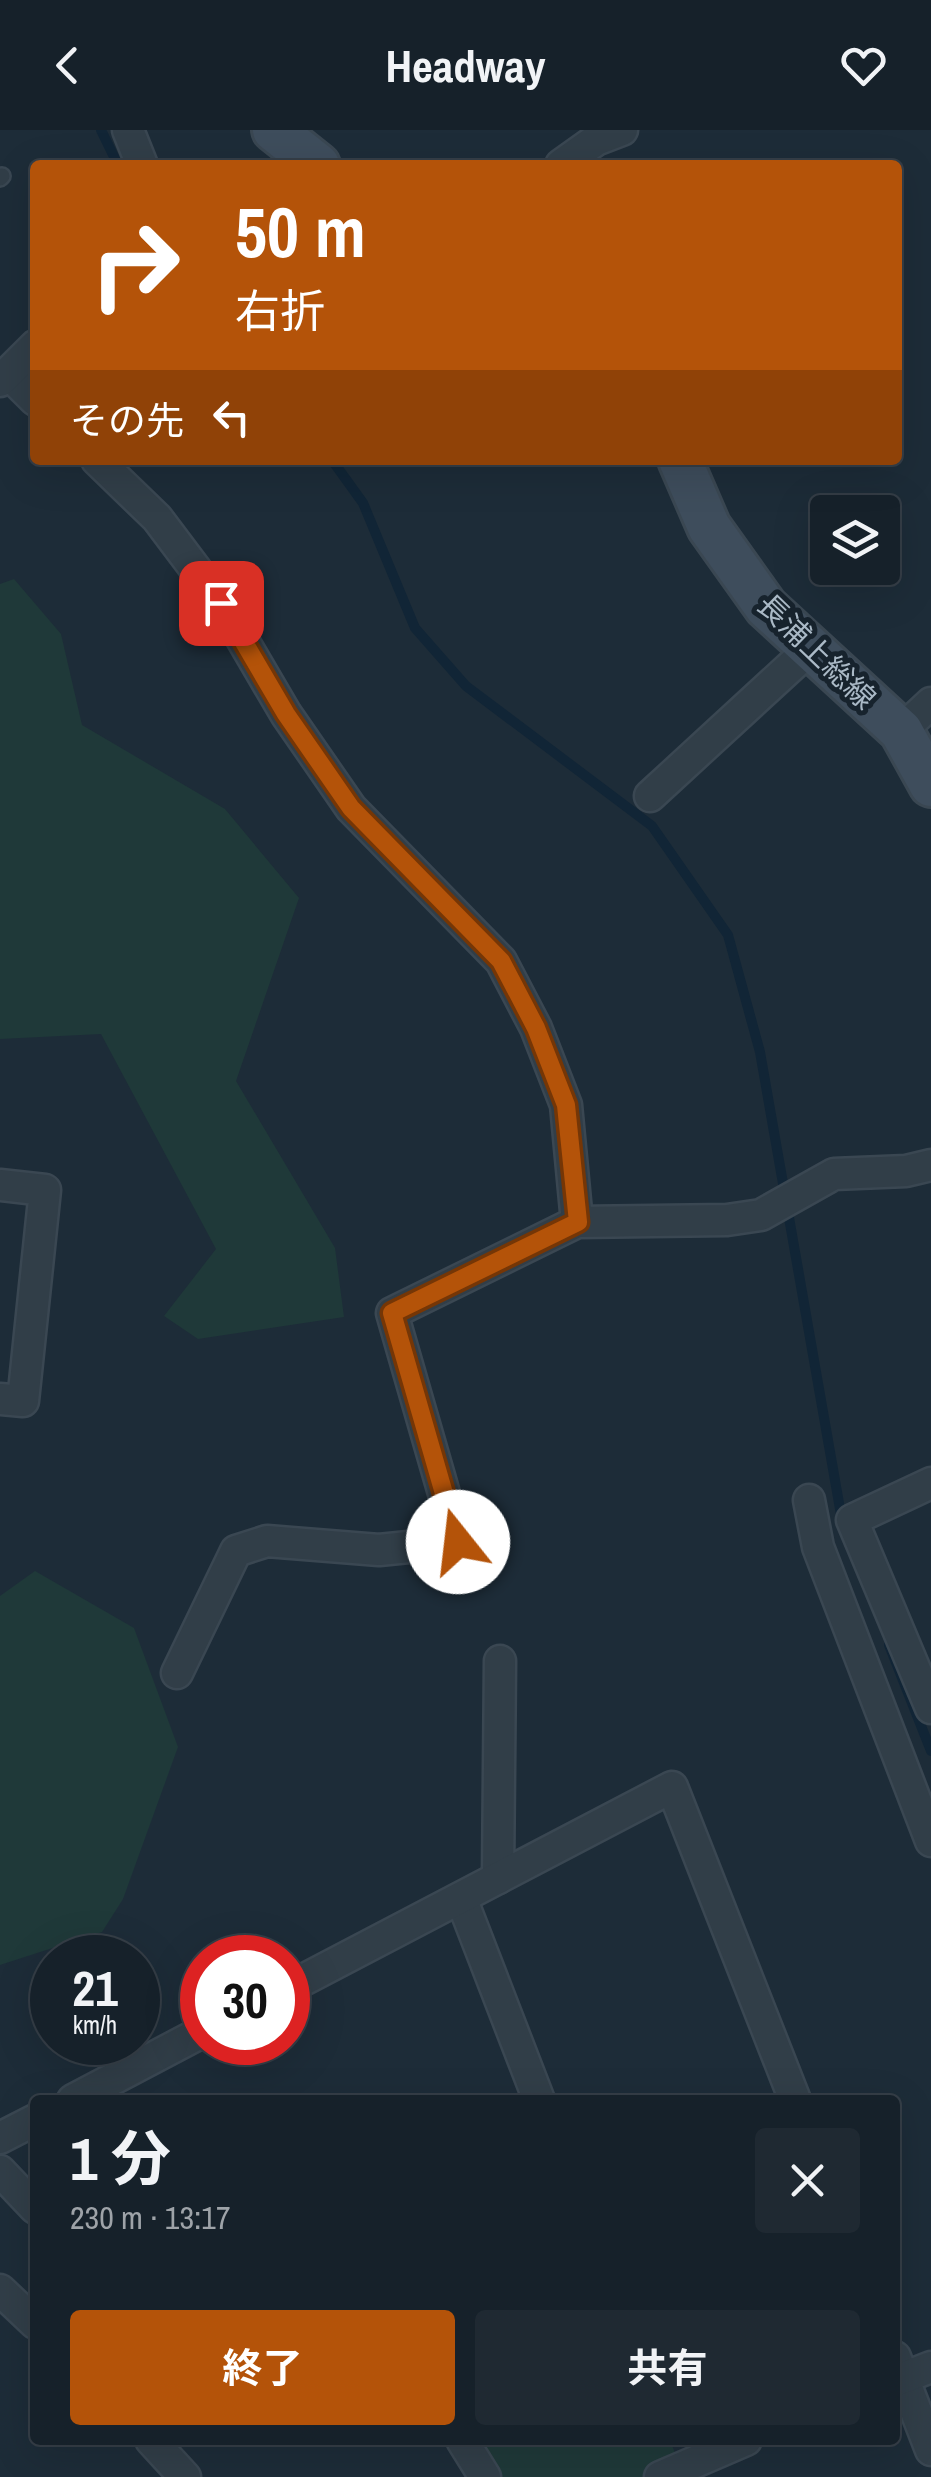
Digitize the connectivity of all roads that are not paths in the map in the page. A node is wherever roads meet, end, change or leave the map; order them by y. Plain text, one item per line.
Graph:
1 (128, 130) edge
2 (274, 130) edge
3 (622, 130) edge
4 (140, 160) edge
5 (312, 160) edge
6 (569, 160) edge
7 (14, 364) edge
8 (30, 391) edge
9 (102, 465) edge
10 (682, 465) edge
11 (812, 647) junction
12 (916, 717) edge
13 (931, 785) edge
14 (650, 796) dead end
15 (931, 1165) edge
16 (0, 1185) edge
17 (578, 1222) junction
18 (0, 1398) edge
19 (931, 1483) edge
20 (810, 1500) dead end
21 (500, 1661) dead end
22 (177, 1673) dead end
23 (931, 1708) edge
24 (931, 1840) edge
25 (498, 1878) junction
26 (461, 1898) junction
27 (310, 1977) edge
28 (180, 2044) edge
29 (82, 2095) edge
30 (537, 2095) edge
31 (792, 2095) edge
32 (30, 2123) edge
33 (0, 2138) edge
34 (0, 2171) edge
35 (30, 2203) edge
36 (0, 2290) edge
37 (30, 2319) edge
38 (906, 2371) edge
39 (155, 2445) edge
40 (465, 2445) edge
41 (731, 2445) edge
42 (931, 2450) edge
43 (673, 2465) edge
44 (184, 2477) edge
45 (485, 2477) edge

1 - 4 street
2 - 5 main road
3 - 6 street
7 - 8 street
9 - 17 street
10 - 11 main road, 長浦上総線
11 - 12 main road, 長浦上総線
11 - 14 street
12 - 13 main road, 長浦上総線
15 - 17 street
16 - 18 street
17 - 22 street
19 - 23 street
20 - 24 street
21 - 25 street
25 - 26 street
25 - 31 street
26 - 27 street
26 - 30 street
28 - 29 street
32 - 33 street
34 - 35 street
36 - 37 street
38 - 42 street
39 - 44 street
40 - 45 street
41 - 43 street

